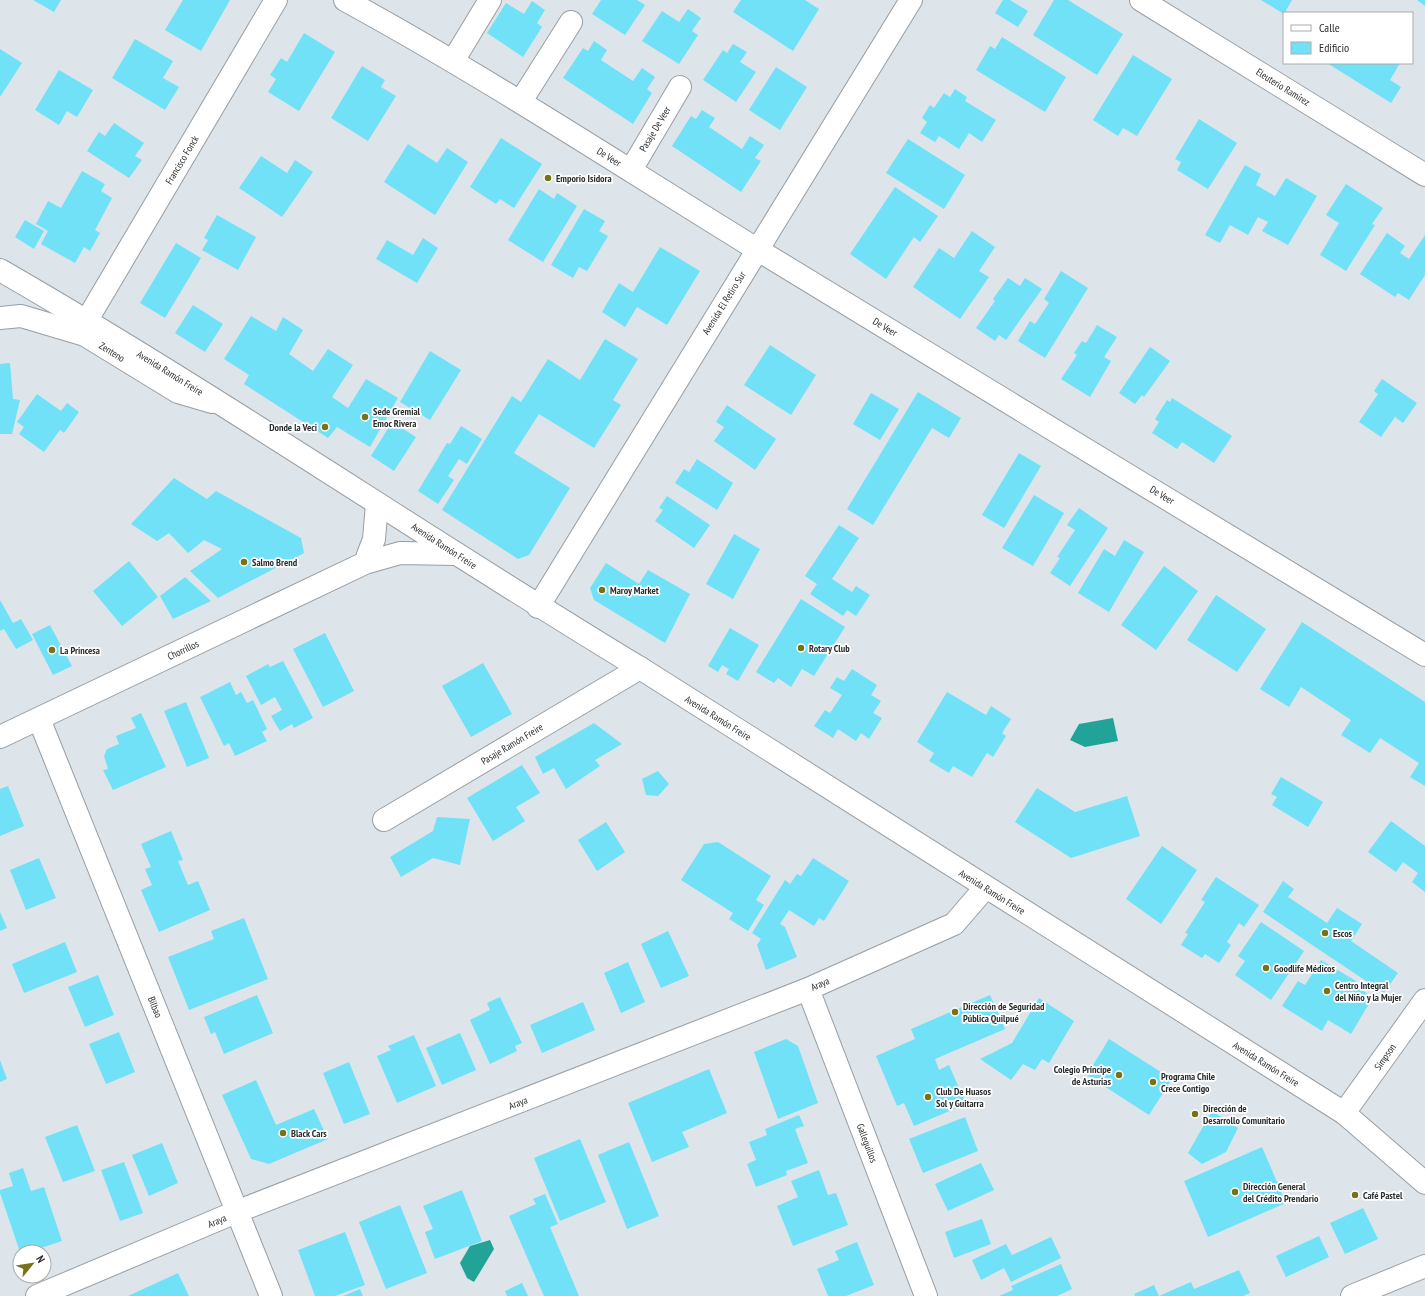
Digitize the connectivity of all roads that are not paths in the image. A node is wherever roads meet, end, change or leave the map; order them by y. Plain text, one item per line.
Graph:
1 (276, 0) edge
2 (345, 0) edge
3 (490, 0) edge
4 (911, 0) edge
5 (1141, 0) edge
6 (571, 22) dead end
7 (453, 61) junction
8 (680, 87) dead end
9 (521, 101) junction
10 (631, 170) junction
11 (1425, 175) edge
12 (757, 250) junction
13 (0, 270) edge
14 (0, 318) edge
15 (87, 320) junction
16 (220, 404) junction
17 (377, 504) junction
18 (457, 554) junction
19 (365, 563) junction
20 (538, 607) junction
21 (1425, 655) edge
22 (640, 668) junction
23 (39, 719) junction
24 (0, 736) edge
25 (384, 820) dead end
26 (985, 888) junction
27 (808, 989) junction
28 (1425, 1000) edge
29 (1344, 1113) junction
30 (1425, 1183) edge
31 (236, 1212) junction
32 (1425, 1266) edge
33 (37, 1296) edge
34 (271, 1296) edge
35 (926, 1296) edge
36 (1352, 1296) edge

1 - 15 street, Francisco Fonck
2 - 7 street, De Veer
3 - 7 street
4 - 12 street, Avenida El Retiro Sur
5 - 11 street, Eleuterio Ramírez
6 - 9 street
7 - 9 street, De Veer
8 - 10 street, Pasaje De Veer
9 - 10 street, De Veer
10 - 12 street, De Veer
12 - 20 street, Avenida El Retiro Sur
12 - 21 street, De Veer
13 - 15 street, Avenida Ramón Freire
14 - 16 street, Zenteno
15 - 16 street, Avenida Ramón Freire
16 - 17 street, Avenida Ramón Freire
17 - 18 street, Avenida Ramón Freire
17 - 19 street
18 - 19 street, Chorrillos
18 - 20 street, Avenida Ramón Freire
19 - 23 street, Chorrillos
20 - 22 street, Avenida Ramón Freire
22 - 25 street, Pasaje Ramón Freire
22 - 26 street, Avenida Ramón Freire
23 - 24 street, Chorrillos
23 - 31 street, Bilbao
26 - 27 street, Araya
26 - 29 street, Avenida Ramón Freire
27 - 31 street, Araya
27 - 35 street, Galleguillos
28 - 29 street, Simpson
29 - 30 street, Avenida Ramón Freire
31 - 33 street, Araya
31 - 34 street, Bilbao
32 - 36 street

